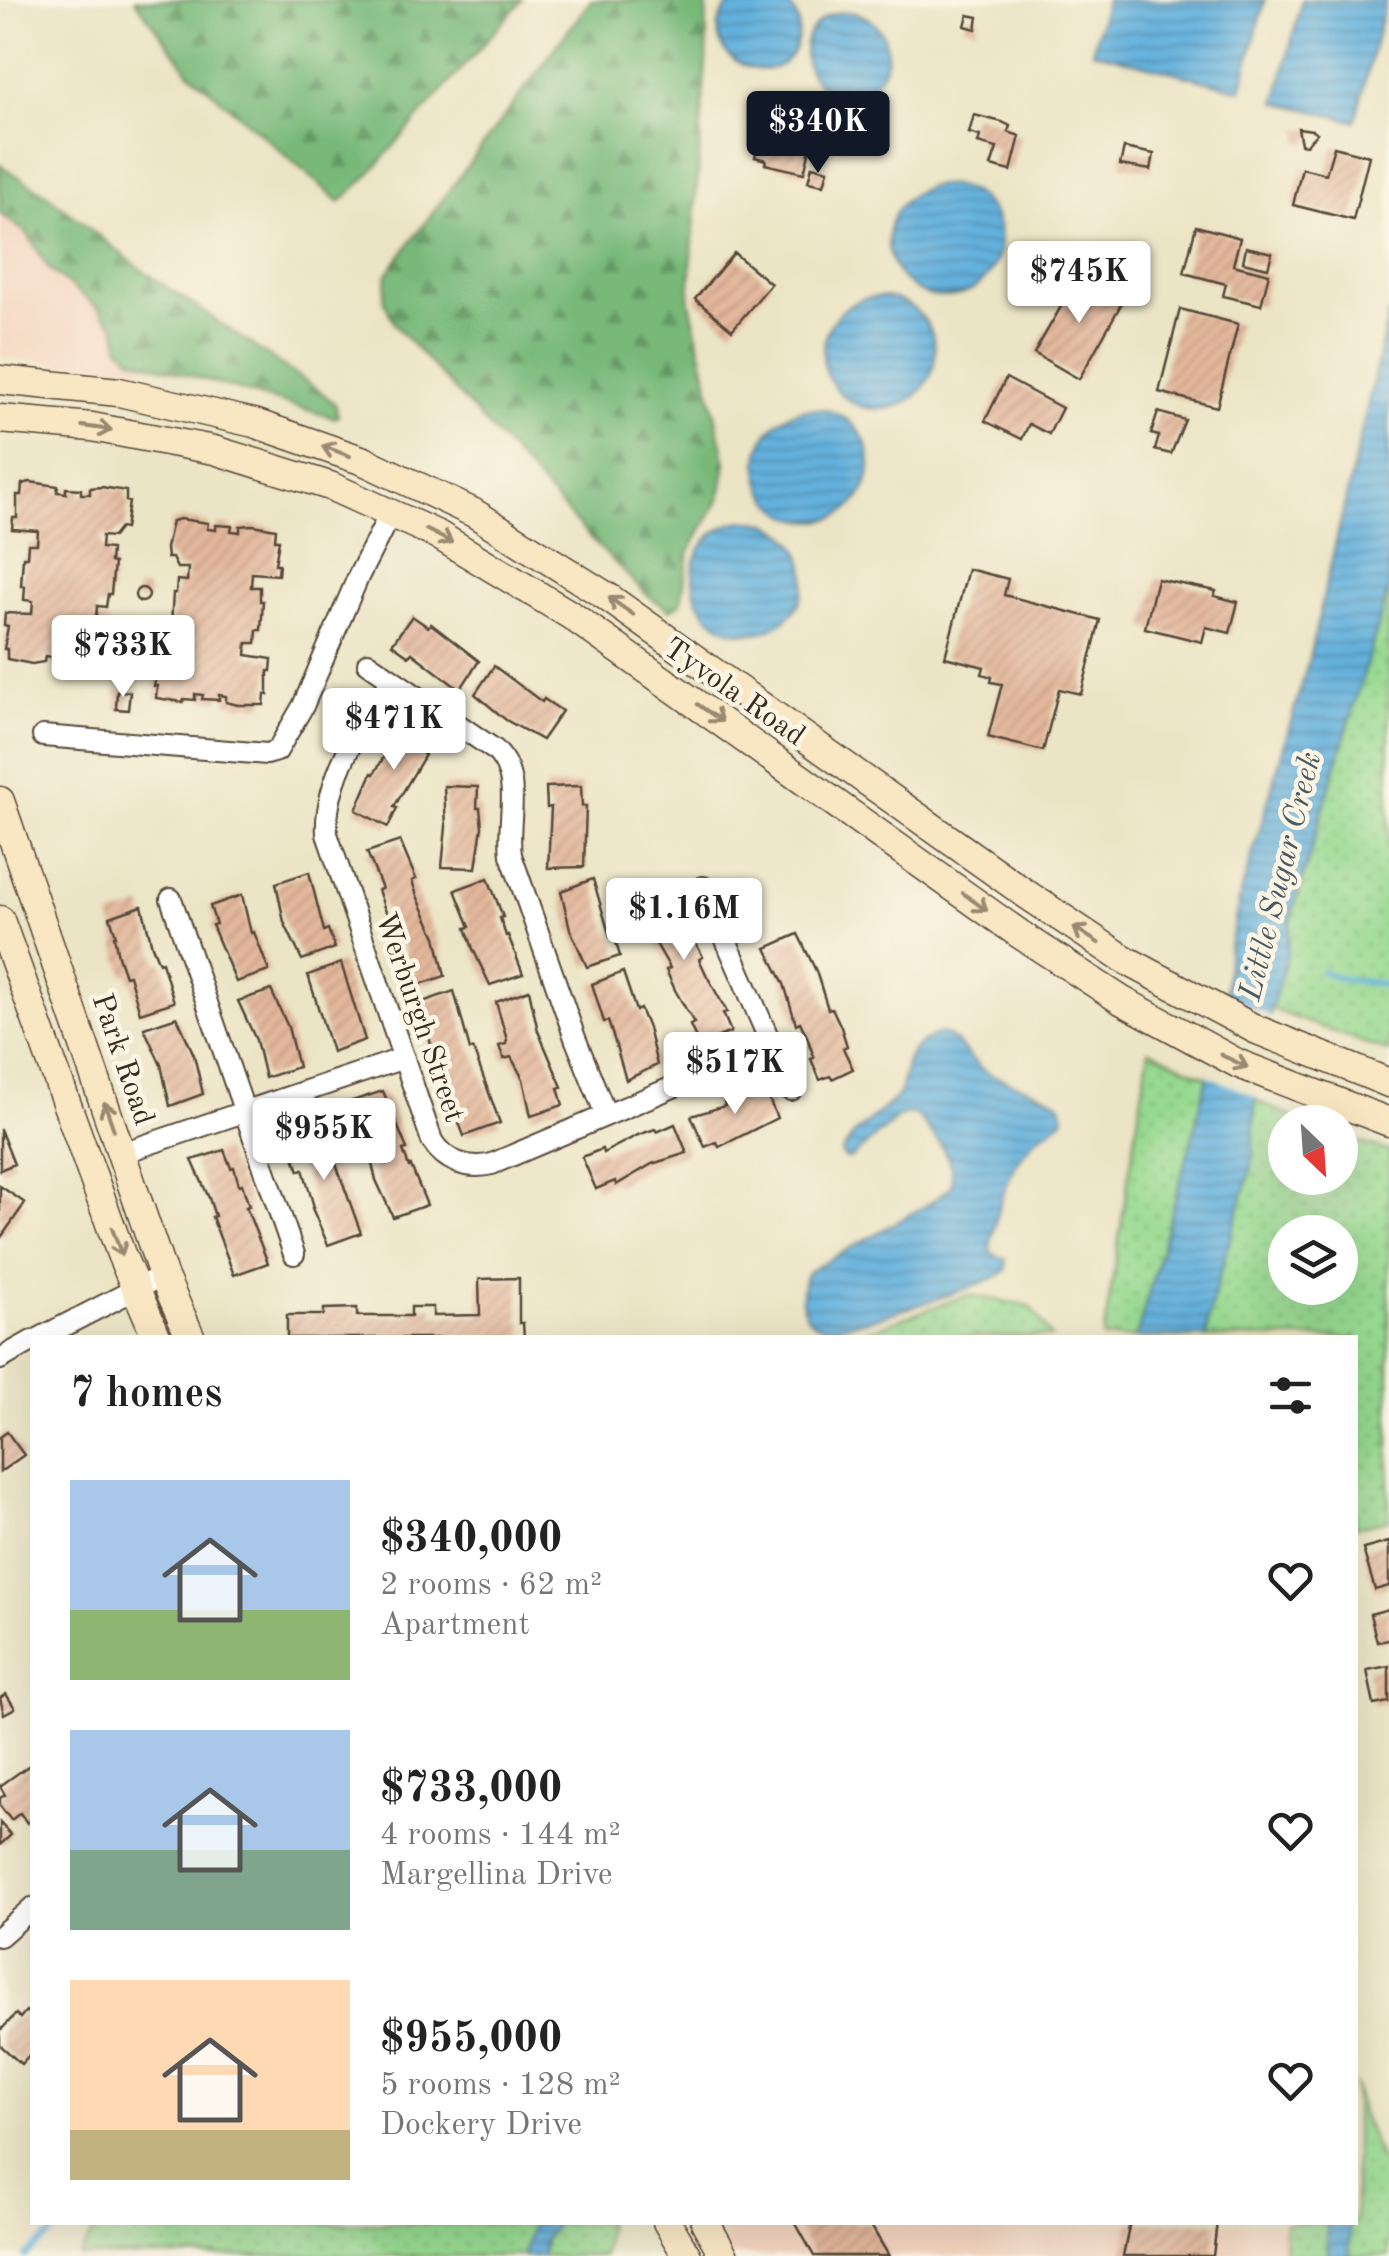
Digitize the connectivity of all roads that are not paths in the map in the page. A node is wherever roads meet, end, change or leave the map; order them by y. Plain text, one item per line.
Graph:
1 (0, 380) edge
2 (0, 419) edge
3 (390, 512) junction
4 (368, 664) dead end
5 (392, 680) junction
6 (43, 736) dead end
7 (0, 801) edge
8 (703, 886) dead end
9 (171, 899) dead end
10 (0, 920) edge
11 (0, 932) edge
12 (15, 962) junction
13 (772, 1045) junction
14 (404, 1058) junction
15 (1389, 1083) edge
16 (791, 1090) dead end
17 (244, 1112) junction
18 (606, 1115) junction
19 (1389, 1122) edge
20 (122, 1153) junction
21 (294, 1254) dead end
22 (163, 1275) junction
23 (134, 1289) junction
24 (46, 1335) edge
25 (155, 1335) edge
26 (190, 1335) edge
27 (30, 1343) edge
28 (0, 1359) edge
29 (30, 1910) edge
30 (0, 1936) edge
31 (670, 2225) edge
32 (707, 2225) edge
33 (687, 2256) edge
34 (724, 2256) edge

15 -> 1 main road, Tyvola Road
2 -> 3 main road, Tyvola Road
3 - 6 street
3 -> 19 main road, Tyvola Road
4 - 5 street
5 - 14 street, Werburgh Street
5 - 18 street
20 -> 7 main road, Park Road
8 - 13 street
9 - 17 street
10 - 12 main road
11 - 12 main road
12 -> 23 main road
13 - 16 street
13 - 18 street, Werburgh Street
14 - 17 street
14 - 18 street, Werburgh Street
17 - 20 street
17 - 21 street
20 - 22 main road, Park Road
22 - 23 street
22 - 26 main road, Park Road
23 - 24 street
23 - 25 main road
27 - 28 street
29 - 30 street
31 - 33 main road
32 - 34 main road

